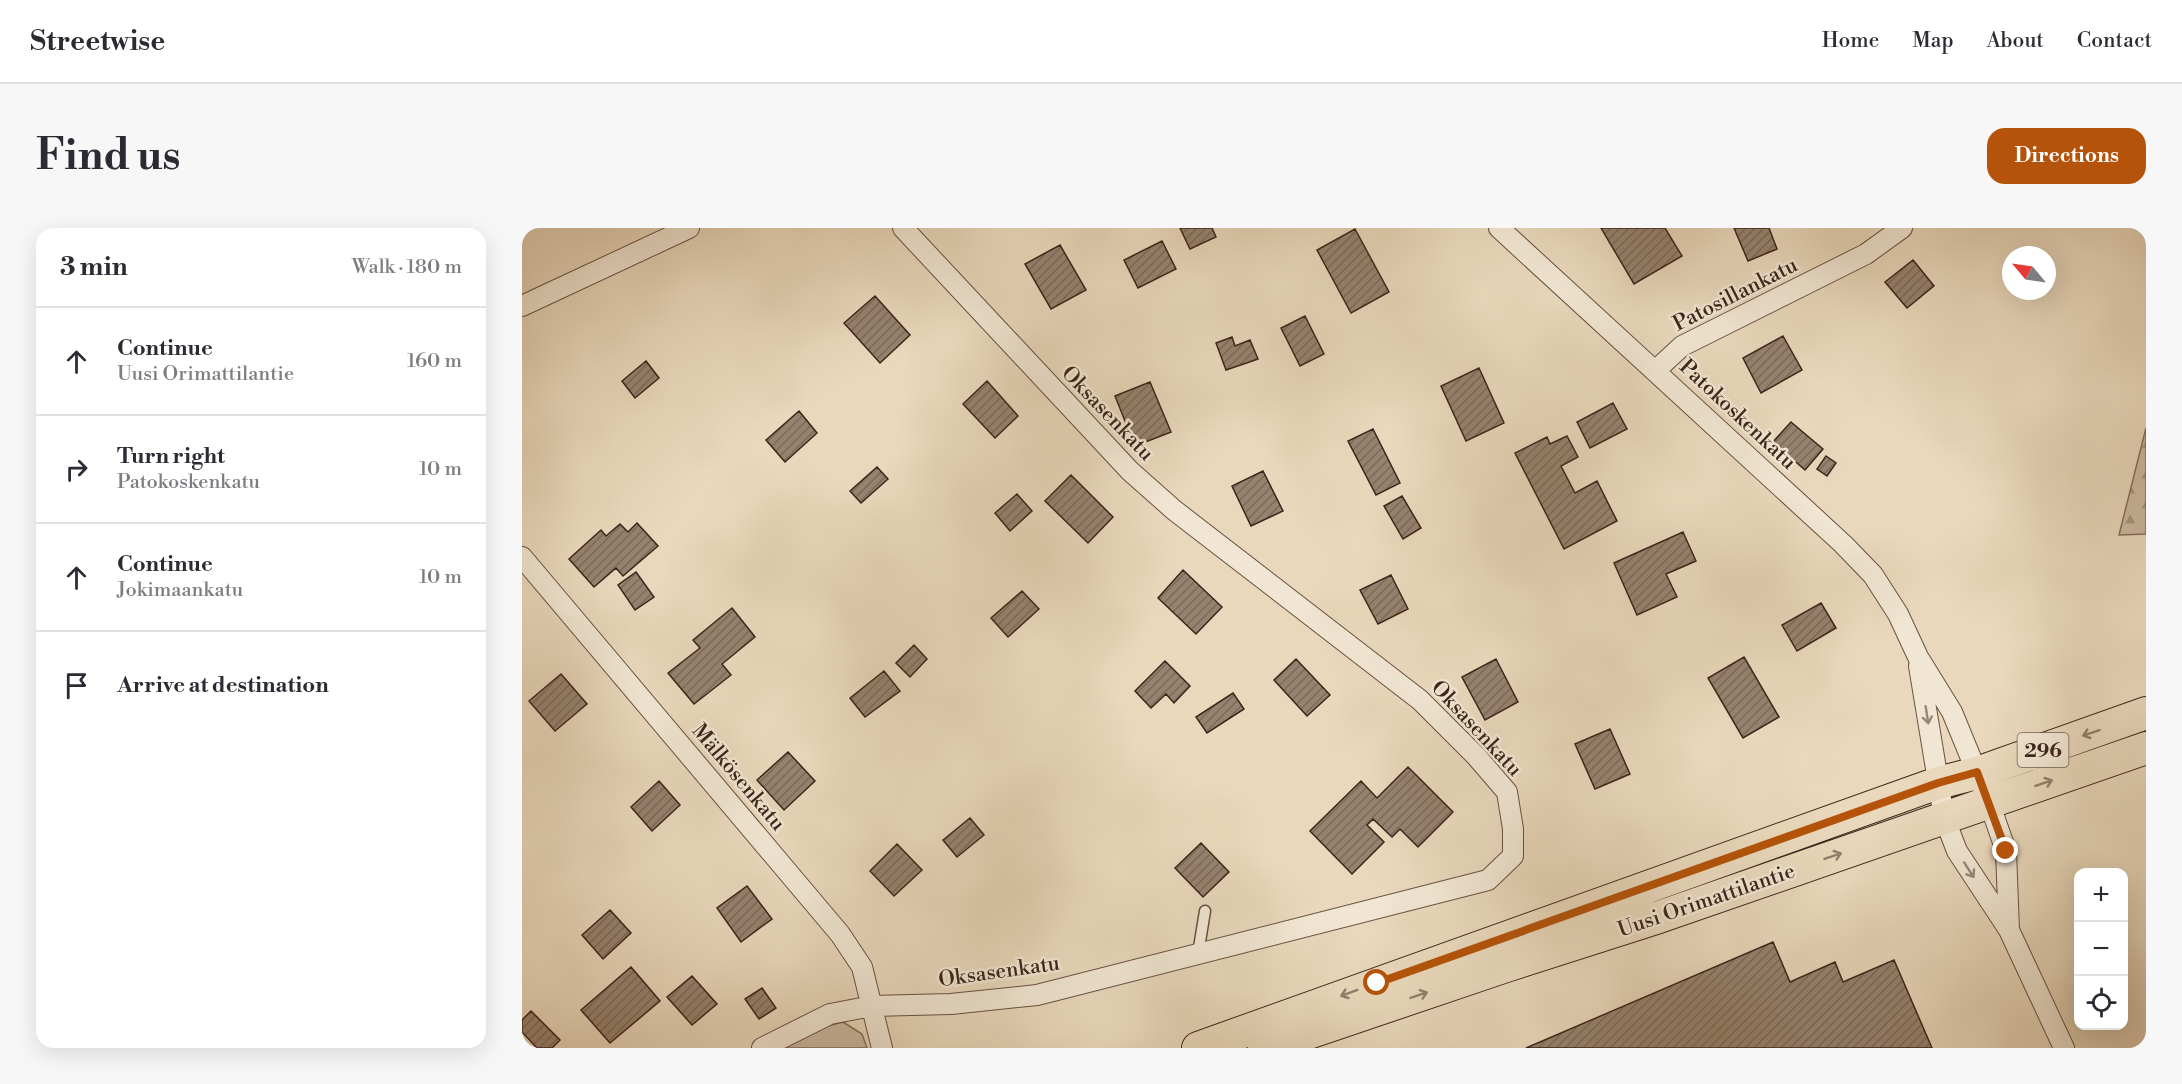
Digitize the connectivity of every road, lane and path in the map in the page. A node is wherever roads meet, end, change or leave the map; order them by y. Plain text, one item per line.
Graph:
1 (689, 228) edge
2 (903, 228) edge
3 (1498, 228) edge
4 (1902, 228) edge
5 (522, 306) edge
6 (1655, 370) junction
7 (522, 557) edge
8 (1918, 657) junction
9 (2146, 713) edge
10 (2146, 748) edge
11 (1977, 772) junction
12 (1938, 783) junction
13 (1989, 802) junction
14 (1944, 817) junction
15 (1205, 911) dead end
16 (2009, 930) junction
17 (1198, 954) junction
18 (872, 1006) junction
19 (762, 1048) edge
20 (882, 1048) edge
21 (1198, 1048) edge
22 (1264, 1048) edge
23 (2064, 1048) edge

1 - 5 street
2 - 17 street, Oksasenkatu
3 - 6 street, Patokoskenkatu
4 - 6 street, Patosillankatu
6 - 8 street, Patokoskenkatu
7 - 18 street, Mälkösenkatu
8 - 11 street, Patokoskenkatu
8 -> 12 street, Patokoskenkatu
9 -> 11 main road, Uusi Orimattilantie / 296
13 -> 10 main road, Uusi Orimattilantie / 296
11 - 12 main road, Uusi Orimattilantie / 296
11 - 13 street, Patokoskenkatu
12 - 14 street, Patokoskenkatu
12 -> 21 main road, Uusi Orimattilantie / 296
13 - 14 main road, Uusi Orimattilantie / 296
13 - 16 street, Patokoskenkatu
14 -> 16 street, Patokoskenkatu
22 -> 14 main road, Uusi Orimattilantie / 296
15 - 17 lane
16 - 23 street
17 - 18 street, Oksasenkatu
18 - 19 street, Oksasenkatu
18 - 20 street, Mälkösenkatu

